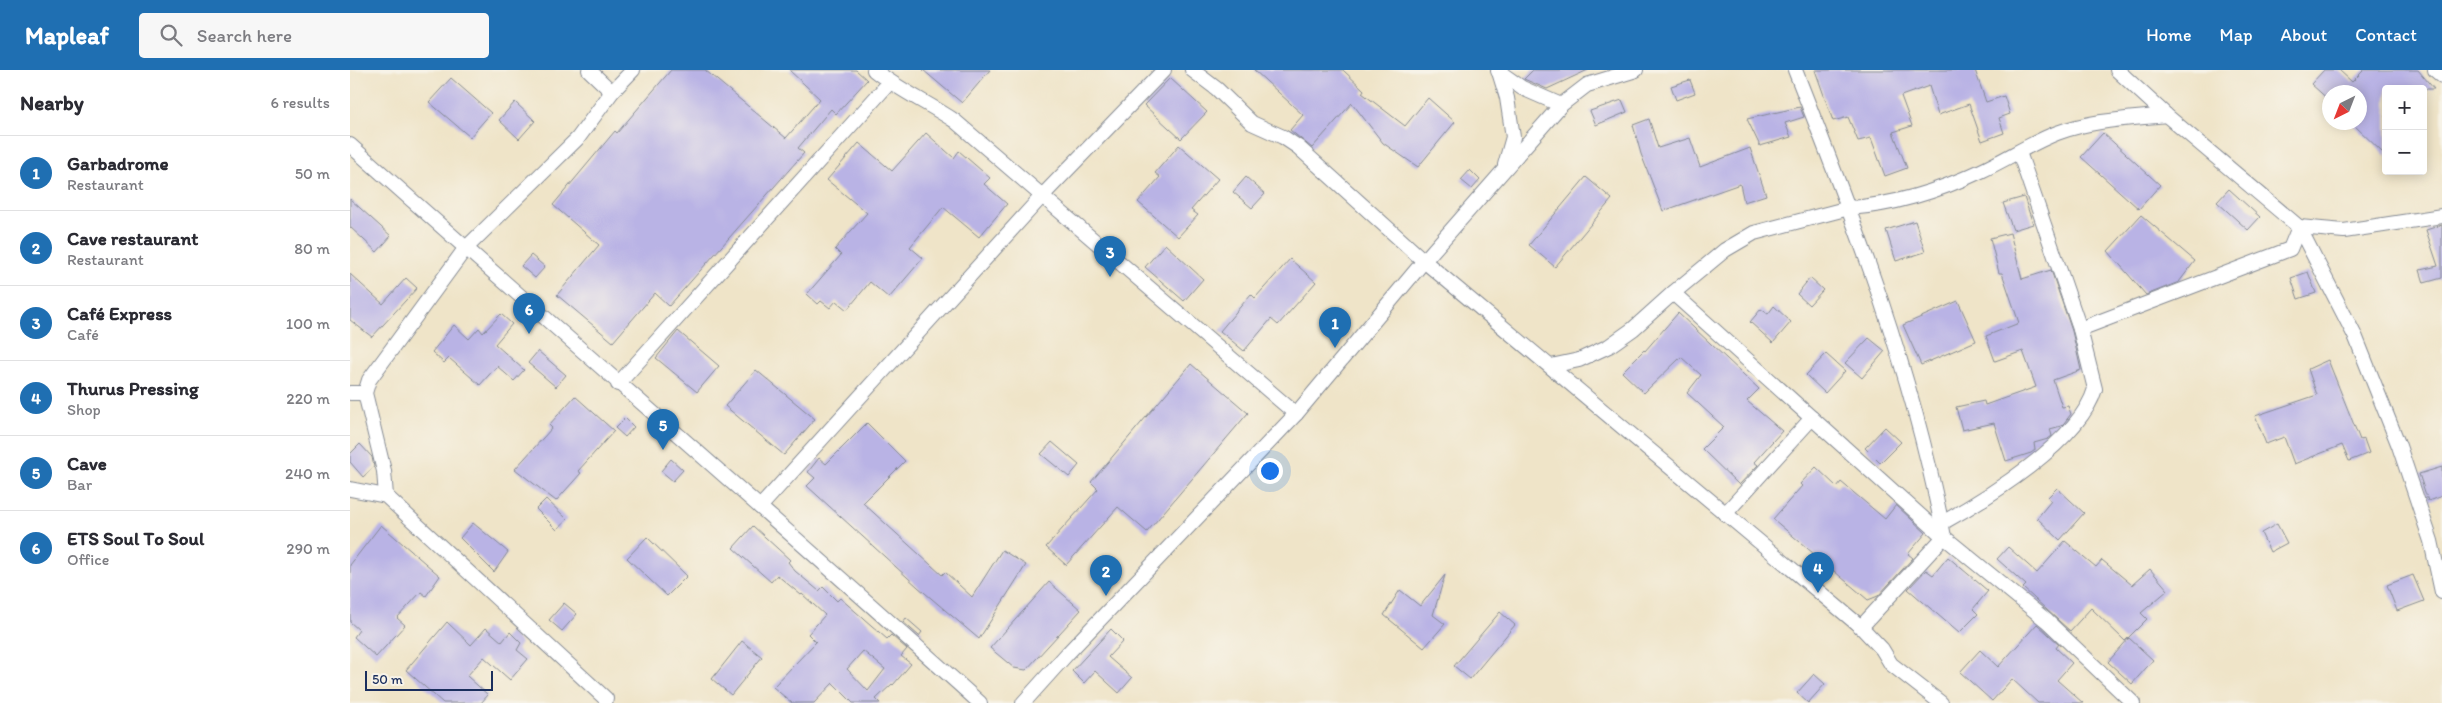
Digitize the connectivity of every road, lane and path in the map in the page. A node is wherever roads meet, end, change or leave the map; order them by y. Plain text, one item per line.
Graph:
1 (589, 70) edge
2 (632, 70) edge
3 (874, 70) edge
4 (1164, 70) edge
5 (1192, 70) edge
6 (1636, 70) edge
7 (1795, 70) edge
8 (2117, 70) edge
9 (2435, 70) edge
10 (1498, 71) edge
11 (2442, 76) edge
12 (890, 82) junction
13 (612, 92) junction
14 (1561, 105) junction
15 (2166, 115) junction
16 (350, 145) edge
17 (2019, 152) junction
18 (1503, 171) junction
19 (1043, 195) junction
20 (1849, 208) junction
21 (2442, 216) edge
22 (2299, 227) junction
23 (465, 249) junction
24 (1424, 261) junction
25 (1673, 292) junction
26 (2080, 329) junction
27 (1551, 366) junction
28 (618, 384) junction
29 (365, 392) junction
30 (350, 393) edge
31 (1296, 414) junction
32 (1812, 418) junction
33 (350, 489) edge
34 (386, 496) junction
35 (760, 507) junction
36 (1726, 514) junction
37 (1943, 530) junction
38 (2437, 539) edge
39 (2442, 592) edge
40 (1861, 627) junction
41 (606, 699) dead end
42 (980, 703) edge
43 (1023, 703) edge
44 (1941, 703) edge
45 (2132, 703) edge

1 - 13 street
2 - 13 street
3 - 12 street
4 - 19 street
5 - 24 street
6 - 14 street
7 - 20 street
8 - 15 street
9 - 11 street
10 - 14 street
10 - 18 street
12 - 19 street
12 - 28 street
13 - 23 street
14 - 18 street
15 - 17 street
15 - 22 street
16 - 23 street
17 - 20 street
17 - 26 street
18 - 24 street
19 - 31 street
19 - 35 street
20 - 25 street
20 - 37 street
21 - 22 street
22 - 26 street
22 - 38 street
23 - 28 street
23 - 29 street
24 - 27 street
24 - 31 street
25 - 27 street
25 - 32 street
26 - 37 street
27 - 36 street
28 - 35 street
29 - 30 street
29 - 34 street
31 - 43 street
32 - 36 street
32 - 37 street
33 - 34 street
34 - 41 street
35 - 42 street
36 - 40 street
37 - 40 street
37 - 45 street
38 - 39 street
40 - 44 street

